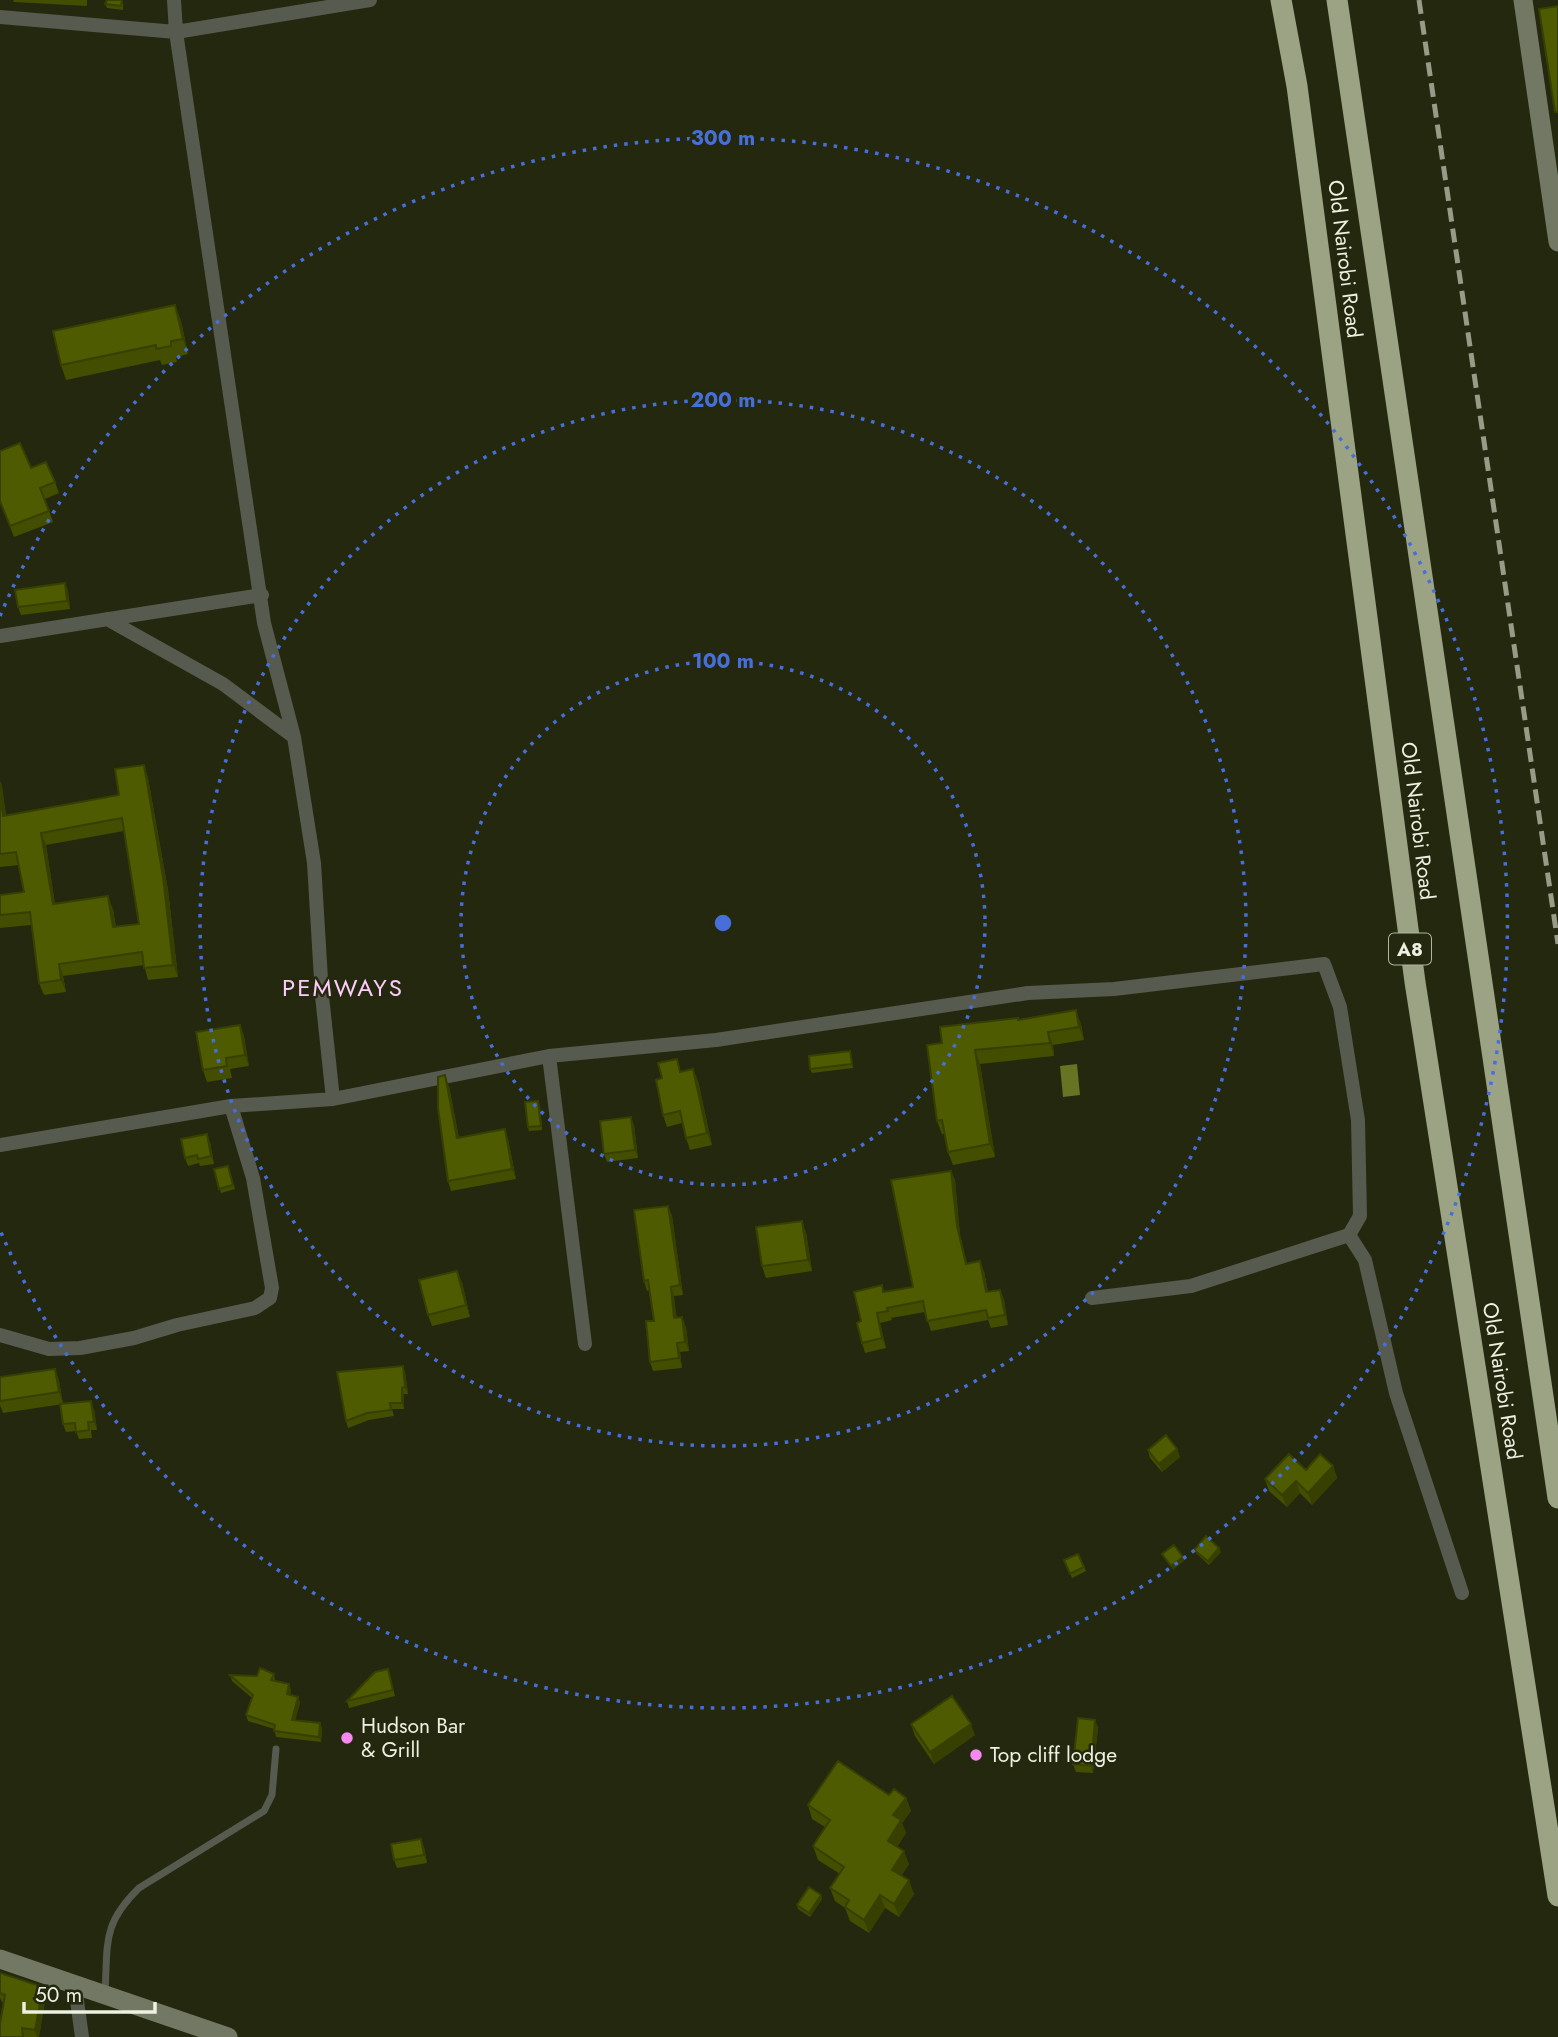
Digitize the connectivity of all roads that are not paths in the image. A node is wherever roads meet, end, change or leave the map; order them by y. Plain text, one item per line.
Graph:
1 (174, 0) edge
2 (370, 0) edge
3 (1281, 0) edge
4 (1320, 0) edge
5 (1337, 0) edge
6 (1523, 0) edge
7 (0, 17) edge
8 (1340, 23) junction
9 (176, 32) junction
10 (1554, 180) edge
11 (1558, 242) edge
12 (262, 595) junction
13 (107, 619) junction
14 (0, 636) edge
15 (294, 737) junction
16 (549, 1056) junction
17 (332, 1099) junction
18 (231, 1106) junction
19 (0, 1145) edge
20 (1349, 1235) junction
21 (1092, 1298) dead end
22 (0, 1335) edge
23 (585, 1344) dead end
24 (1558, 1498) edge
25 (1462, 1593) dead end
26 (276, 1749) dead end
27 (1558, 1896) edge
28 (0, 1959) edge
29 (75, 1986) junction
30 (104, 1996) junction
31 (82, 2037) edge
32 (228, 2037) edge

1 - 9 street
2 - 9 street
3 - 27 highway, Old Nairobi Road / A8
4 - 8 highway
5 - 8 highway, Old Nairobi Road
6 - 10 street
7 - 9 street
8 - 24 highway, Old Nairobi Road
9 - 12 street
10 - 11 street
12 - 13 street
12 - 15 street
13 - 14 street
13 - 15 street
15 - 17 street
16 - 17 street
16 - 20 street
16 - 23 street
17 - 18 street
18 - 19 street
18 - 22 street
20 - 21 street
20 - 25 street
26 - 30 lane
28 - 29 street
29 - 30 street
29 - 31 street
30 - 32 street

